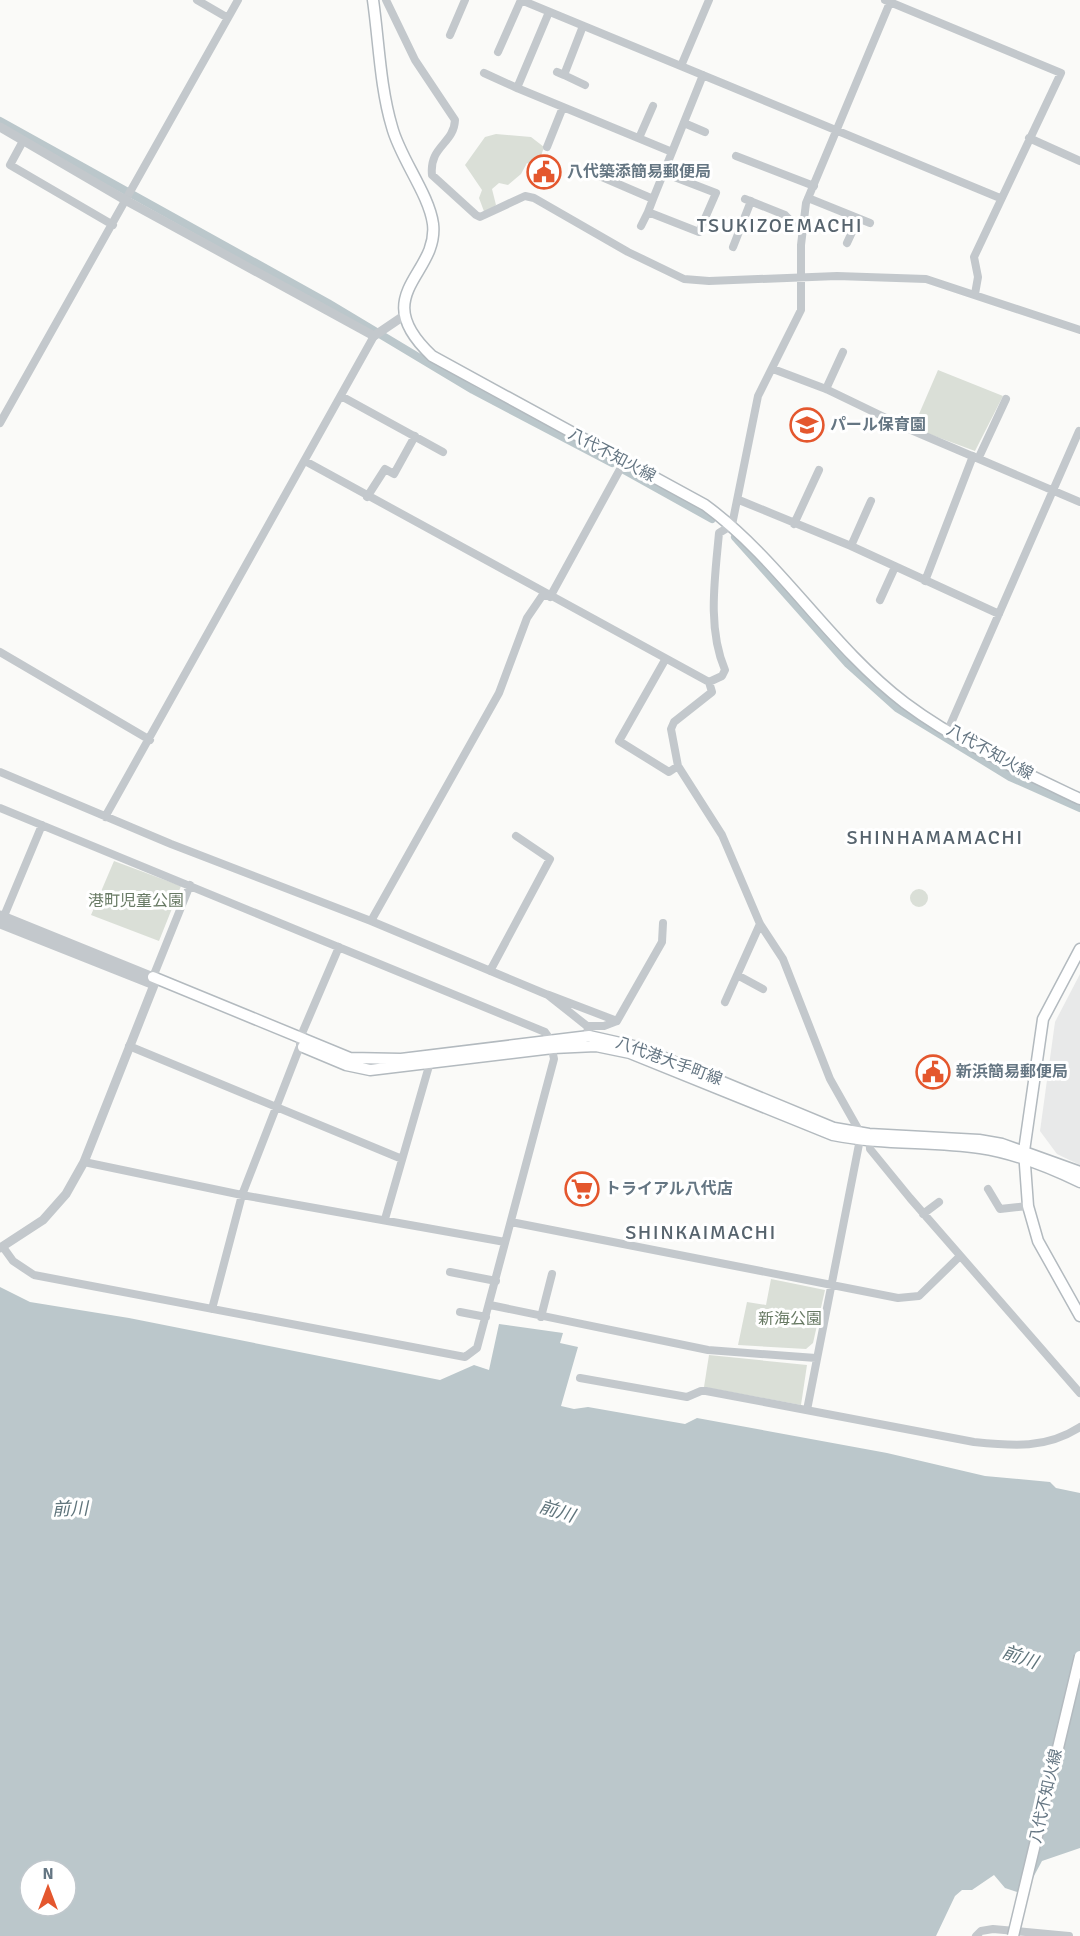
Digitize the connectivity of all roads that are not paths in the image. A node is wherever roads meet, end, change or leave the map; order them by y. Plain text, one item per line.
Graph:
1 (197, 0) edge
2 (238, 0) edge
3 (373, 0) edge
4 (386, 0) edge
5 (465, 0) edge
6 (521, 0) edge
7 (709, 0) edge
8 (889, 1) edge
9 (549, 12) junction
10 (228, 18) junction
11 (583, 26) junction
12 (450, 35) dead end
13 (498, 52) dead end
14 (681, 66) junction
15 (484, 73) dead end
16 (703, 75) junction
17 (585, 85) dead end
18 (517, 88) junction
19 (653, 106) dead end
20 (563, 107) junction
21 (684, 123) junction
22 (0, 127) edge
23 (838, 131) junction
24 (705, 132) dead end
25 (639, 138) junction
26 (1029, 138) junction
27 (23, 141) junction
28 (547, 147) dead end
29 (672, 152) junction
30 (736, 156) dead end
31 (1080, 161) edge
32 (588, 171) dead end
33 (663, 172) junction
34 (814, 186) junction
35 (808, 198) junction
36 (999, 198) junction
37 (653, 199) junction
38 (127, 201) junction
39 (648, 212) junction
40 (858, 219) junction
41 (870, 223) dead end
42 (113, 225) junction
43 (641, 226) dead end
44 (803, 227) junction
45 (848, 243) dead end
46 (733, 247) dead end
47 (803, 278) junction
48 (975, 294) junction
49 (405, 315) junction
50 (1080, 330) edge
51 (375, 336) junction
52 (843, 352) dead end
53 (773, 369) junction
54 (826, 389) junction
55 (341, 396) junction
56 (1006, 399) dead end
57 (0, 423) edge
58 (1079, 431) edge
59 (414, 436) junction
60 (443, 452) dead end
61 (976, 456) junction
62 (305, 461) junction
63 (624, 462) junction
64 (819, 470) dead end
65 (1053, 490) junction
66 (367, 497) junction
67 (739, 500) junction
68 (871, 501) dead end
69 (1080, 502) edge
70 (794, 524) junction
71 (732, 525) junction
72 (851, 546) junction
73 (895, 567) junction
74 (925, 581) junction
75 (550, 597) junction
76 (880, 600) dead end
77 (999, 614) junction
78 (0, 652) edge
79 (665, 660) junction
80 (709, 682) junction
81 (948, 730) junction
82 (150, 740) junction
83 (678, 766) junction
84 (0, 772) edge
85 (1080, 799) edge
86 (0, 808) edge
87 (105, 817) junction
88 (42, 825) junction
89 (516, 836) dead end
90 (190, 885) junction
91 (1, 918) edge
92 (371, 921) junction
93 (663, 923) dead end
94 (760, 924) junction
95 (339, 947) junction
96 (1080, 949) edge
97 (490, 971) junction
98 (739, 976) junction
99 (154, 981) junction
100 (763, 989) dead end
101 (548, 994) junction
102 (725, 1002) dead end
103 (617, 1021) junction
104 (588, 1031) junction
105 (300, 1042) junction
106 (552, 1043) junction
107 (129, 1046) junction
108 (431, 1059) junction
109 (277, 1106) junction
110 (864, 1138) junction
111 (1024, 1156) junction
112 (402, 1159) junction
113 (84, 1162) junction
114 (1080, 1172) edge
115 (1080, 1182) edge
116 (988, 1189) dead end
117 (242, 1195) junction
118 (939, 1202) dead end
119 (1028, 1206) junction
120 (923, 1214) junction
121 (385, 1219) junction
122 (511, 1222) junction
123 (505, 1242) junction
124 (2, 1247) edge
125 (959, 1257) junction
126 (450, 1272) dead end
127 (552, 1274) dead end
128 (496, 1281) junction
129 (832, 1285) junction
130 (490, 1305) junction
131 (212, 1309) junction
132 (460, 1312) dead end
133 (1080, 1316) edge
134 (486, 1317) junction
135 (542, 1317) junction
136 (816, 1359) junction
137 (580, 1378) dead end
138 (1080, 1393) edge
139 (807, 1410) junction
140 (1080, 1427) edge
141 (1080, 1656) edge
142 (976, 1936) edge
143 (1013, 1936) edge
144 (1069, 1936) edge

1 - 10 street
2 - 10 street
3 - 49 main road
4 - 47 street
5 - 12 street
6 - 9 street
6 - 13 street
7 - 14 street
8 - 23 street
8 - 26 street
9 - 11 street
9 - 18 street
10 - 38 street
11 - 14 street
11 - 17 street
14 - 16 street
15 - 18 street
16 - 21 street
16 - 23 street
18 - 20 street
19 - 25 street
20 - 25 street
20 - 28 street
21 - 24 street
21 - 29 street
22 - 27 street
23 - 34 street
23 - 36 street
25 - 29 street
26 - 31 street
26 - 36 street
27 - 38 street
27 - 42 street
29 - 33 street
30 - 34 street
32 - 37 street
33 - 37 street
33 - 39 street
34 - 35 street
35 - 40 street
35 - 44 street
36 - 48 street
37 - 39 street
38 - 42 street
38 - 51 street
39 - 43 street
40 - 41 street
40 - 45 street
42 - 57 street
44 - 46 street
44 - 47 street
47 - 48 street
47 - 53 street
48 - 50 street
49 - 51 street
49 - 63 main road, 八代不知火線
51 - 55 street
52 - 54 street
53 - 54 street
53 - 67 street
54 - 61 street
55 - 59 street
55 - 62 street
56 - 61 street
58 - 65 street
59 - 60 street
59 - 66 street
61 - 65 street
61 - 74 street
62 - 66 street
62 - 82 street
63 - 71 main road, 八代不知火線
63 - 75 street
64 - 70 street
65 - 69 street
65 - 77 street
66 - 75 street
67 - 70 street
67 - 71 street
68 - 72 street
70 - 72 street
71 - 80 street
71 - 81 main road, 八代不知火線
72 - 73 street
73 - 74 street
73 - 76 street
74 - 77 street
75 - 79 street
75 - 92 street
77 - 81 street
78 - 82 street
79 - 80 street
79 - 83 street
80 - 83 street
81 - 85 main road, 八代不知火線
82 - 87 street
83 - 94 street
84 - 87 street
86 - 88 street
87 - 92 street
88 - 90 street
88 - 91 street
89 - 97 street
90 - 95 street
90 - 99 street
91 - 99 street
92 - 97 street
93 - 103 street
94 - 98 street
94 - 110 street
95 - 105 street
95 - 106 street
96 - 111 main road
97 - 101 street
98 - 100 street
98 - 102 street
99 - 105 main road, 八代港大手町線
99 - 107 street
101 - 103 street
101 - 104 street
103 - 104 street
104 - 106 main road, 八代港大手町線
104 - 110 main road, 八代港大手町線
105 - 108 main road, 八代港大手町線
105 - 109 street
106 - 108 main road, 八代港大手町線
106 - 110 main road, 八代港大手町線
106 - 122 street
107 - 109 street
107 - 113 street
108 - 112 street
109 - 112 street
109 - 117 street
110 - 111 main road, 八代港大手町線
110 - 120 street
110 - 129 street
111 - 114 main road, 八代港大手町線
111 - 115 main road, 八代港大手町線
111 - 119 main road
112 - 121 street
113 - 117 street
113 - 124 street
116 - 119 street
117 - 121 street
117 - 131 street
118 - 120 street
119 - 133 main road
120 - 125 street
121 - 123 street
122 - 123 street
122 - 129 street
123 - 128 street
124 - 131 street
125 - 129 street
125 - 138 street
126 - 128 street
127 - 135 street
128 - 130 street
129 - 136 street
130 - 134 street
130 - 135 street
131 - 134 street
132 - 134 street
135 - 136 street
136 - 139 street
137 - 139 street
139 - 140 street
141 - 143 main road, 八代不知火線, bridge
142 - 144 street

